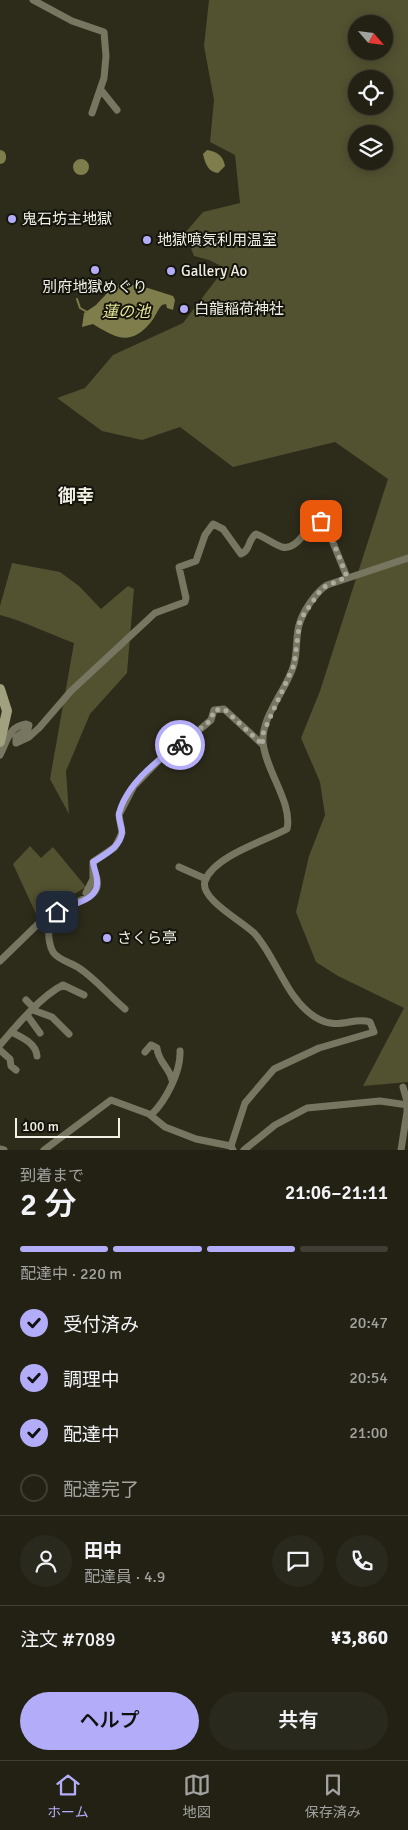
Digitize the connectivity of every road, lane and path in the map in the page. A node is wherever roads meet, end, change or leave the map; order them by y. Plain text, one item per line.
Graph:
1 (33, 0) edge
2 (101, 90) junction
3 (117, 110) dead end
4 (92, 113) dead end
5 (408, 558) edge
6 (347, 577) junction
7 (0, 689) edge
8 (0, 742) edge
9 (263, 745) junction
10 (0, 755) edge
11 (179, 867) dead end
12 (94, 871) junction
13 (206, 879) junction
14 (86, 893) dead end
15 (38, 924) dead end
16 (0, 962) edge
17 (84, 994) dead end
18 (26, 1000) dead end
19 (125, 1009) dead end
20 (34, 1010) junction
21 (27, 1015) junction
22 (12, 1032) junction
23 (40, 1033) dead end
24 (69, 1034) dead end
25 (0, 1045) edge
26 (0, 1050) edge
27 (180, 1051) dead end
28 (145, 1052) dead end
29 (37, 1056) dead end
30 (16, 1070) dead end
31 (172, 1080) junction
32 (403, 1086) dead end
33 (408, 1105) edge
34 (151, 1115) junction
35 (232, 1148) edge
36 (0, 1149) edge
37 (4, 1150) edge
38 (44, 1150) edge
39 (244, 1150) edge
40 (400, 1150) edge

1 - 2 street
2 - 3 street
2 - 4 street
5 - 6 street
6 - 9 street
6 - 10 street
7 - 8 street
9 - 12 street
9 - 13 street
11 - 13 street
12 - 14 street
12 - 19 street
13 - 35 street
15 - 16 street
17 - 20 street
18 - 20 street
20 - 21 street
20 - 24 street
21 - 22 street
21 - 23 street
22 - 25 street
22 - 29 street
26 - 30 street
27 - 31 street
28 - 31 street
31 - 34 street
32 - 33 street
33 - 39 street
33 - 40 street
34 - 35 street
34 - 38 street
36 - 37 street

